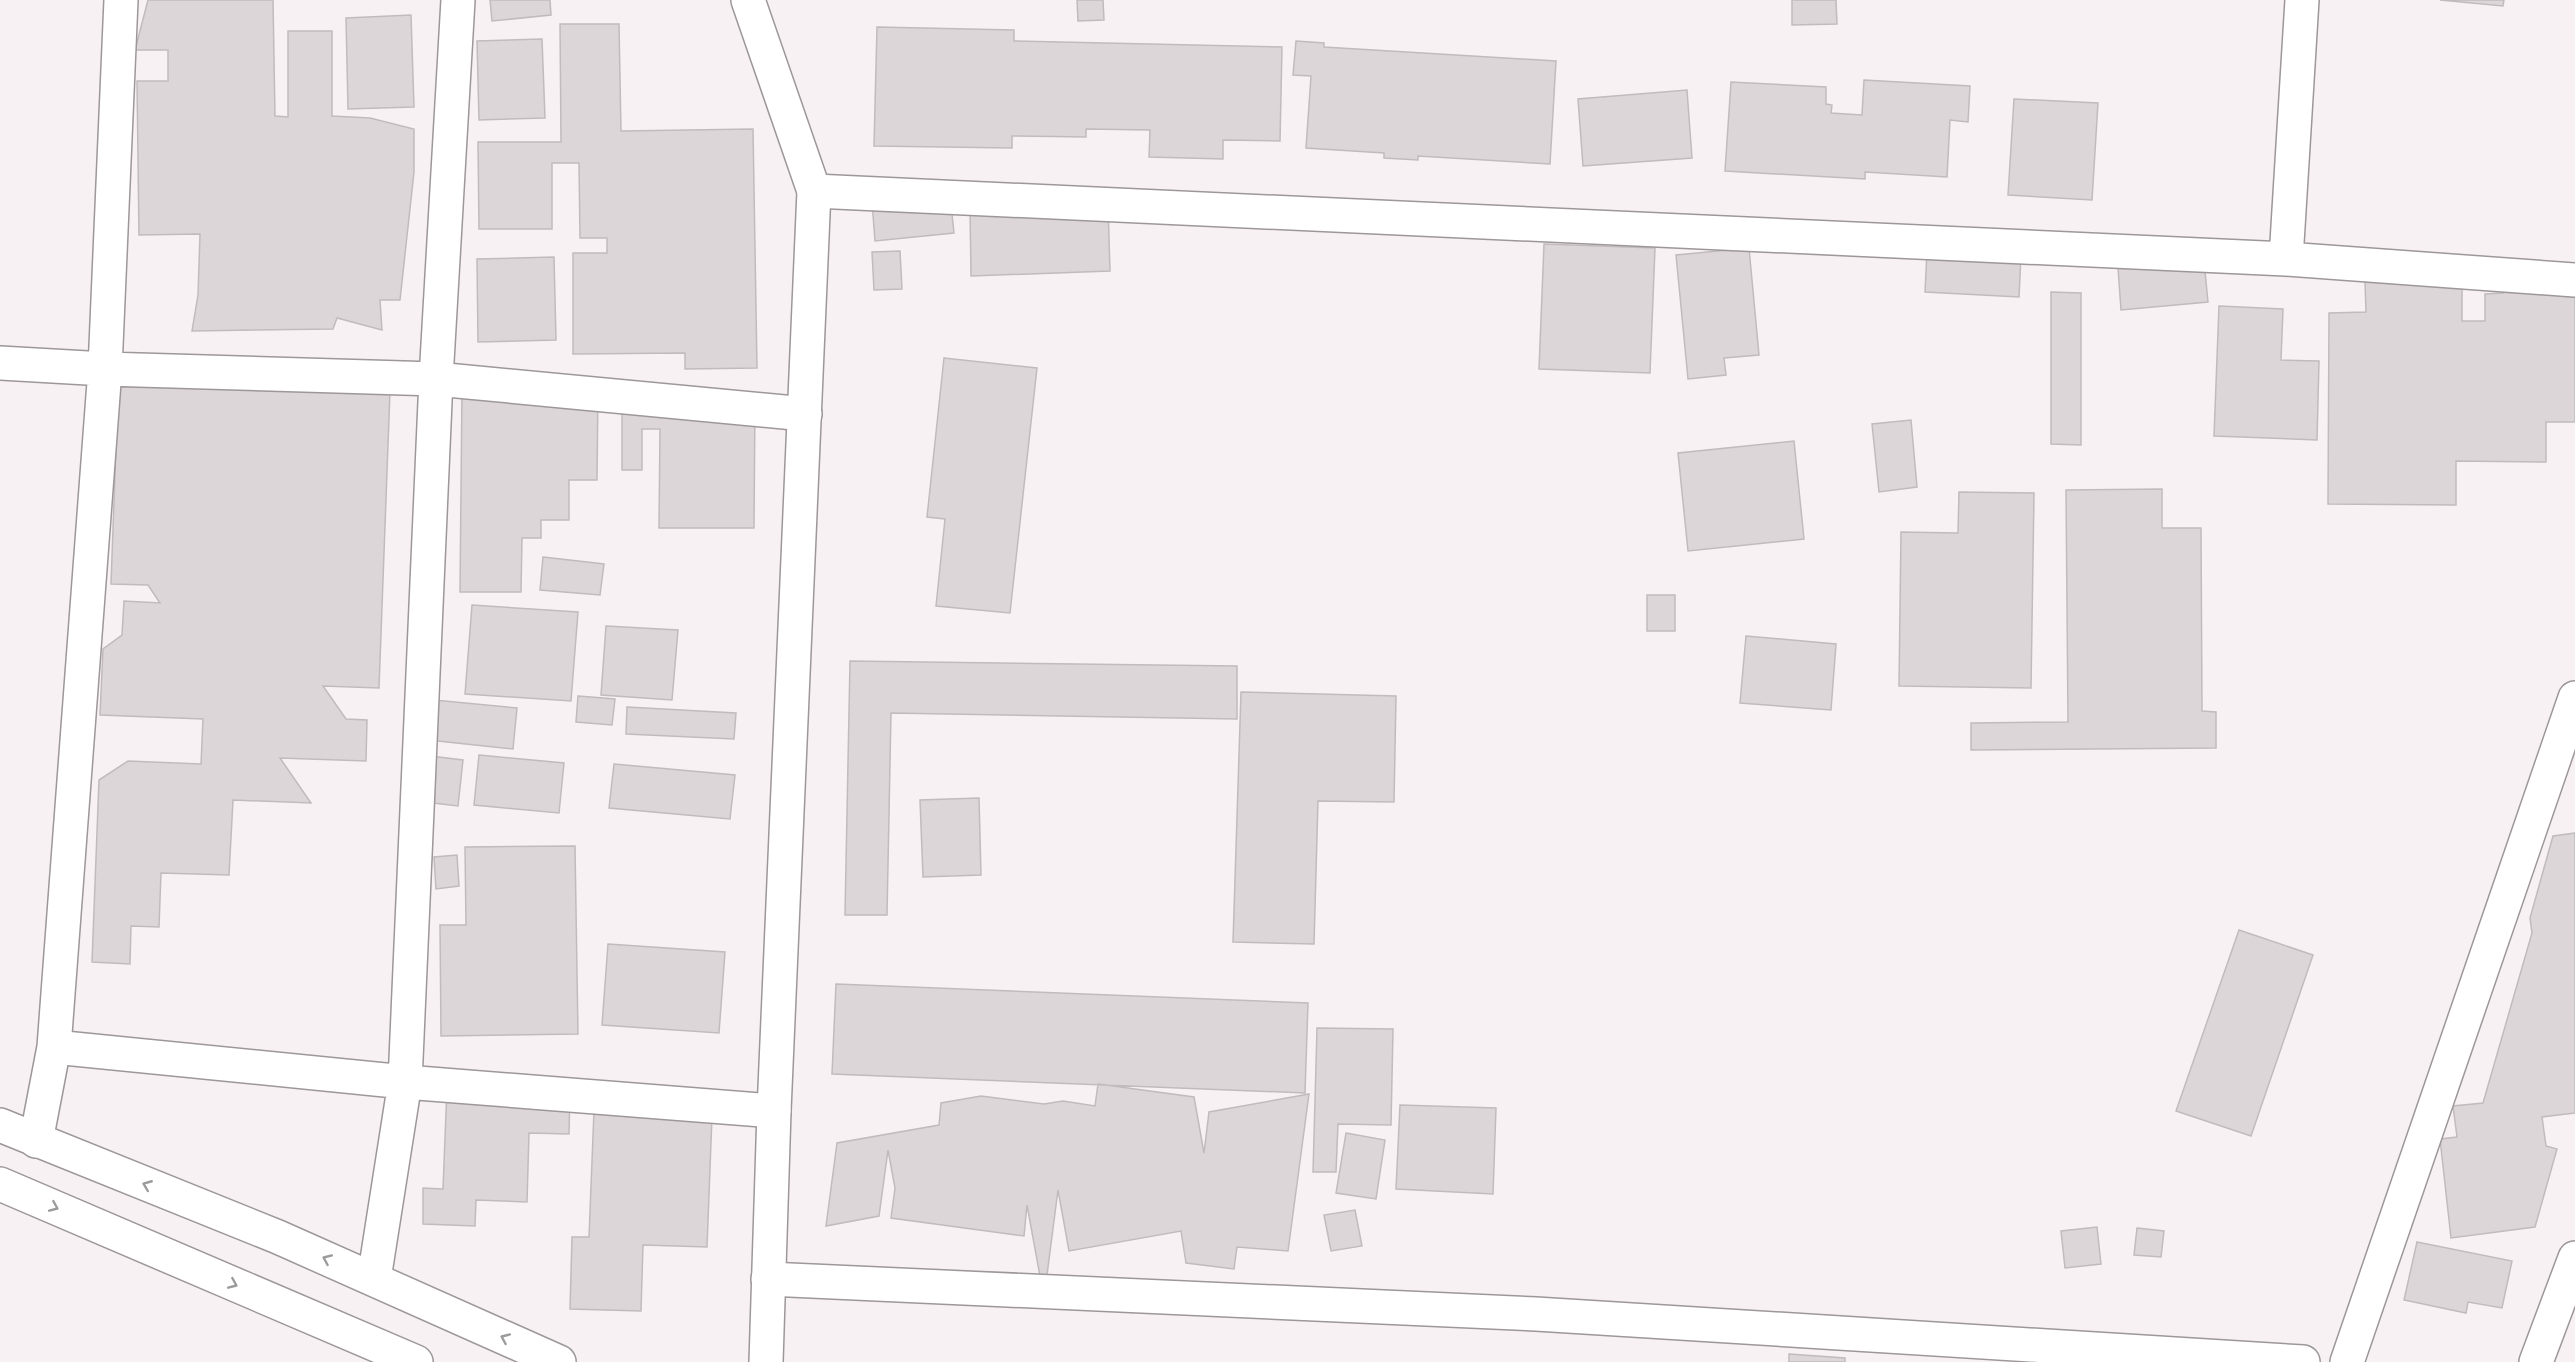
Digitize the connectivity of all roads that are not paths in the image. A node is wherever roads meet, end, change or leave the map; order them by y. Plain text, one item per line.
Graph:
1 (121, 0) edge
2 (458, 0) edge
3 (748, 0) edge
4 (2302, 0) edge
5 (814, 191) junction
6 (2286, 259) junction
7 (2575, 280) edge
8 (0, 363) edge
9 (105, 369) junction
10 (436, 379) junction
11 (805, 414) junction
12 (2575, 698) edge
13 (54, 1047) junction
14 (405, 1082) junction
15 (774, 1111) junction
16 (0, 1125) edge
17 (36, 1141) junction
18 (0, 1184) edge
19 (2575, 1258) edge
20 (374, 1279) junction
21 (768, 1279) junction
22 (416, 1362) edge
23 (559, 1362) edge
24 (766, 1362) edge
25 (2303, 1362) edge
26 (2347, 1362) edge
27 (2536, 1362) edge

1 - 9 street
2 - 10 street
3 - 5 street
4 - 6 street
5 - 6 street
5 - 11 street
6 - 7 street
8 - 9 street
9 - 10 street
9 - 13 street
10 - 11 street
10 - 14 street
11 - 15 street
12 - 26 street
13 - 14 street
13 - 17 street
14 - 15 street
14 - 20 street
15 - 21 street
16 - 17 street
20 -> 17 street
18 -> 22 street
19 - 27 street
23 -> 20 street
21 - 24 street
21 - 25 street

